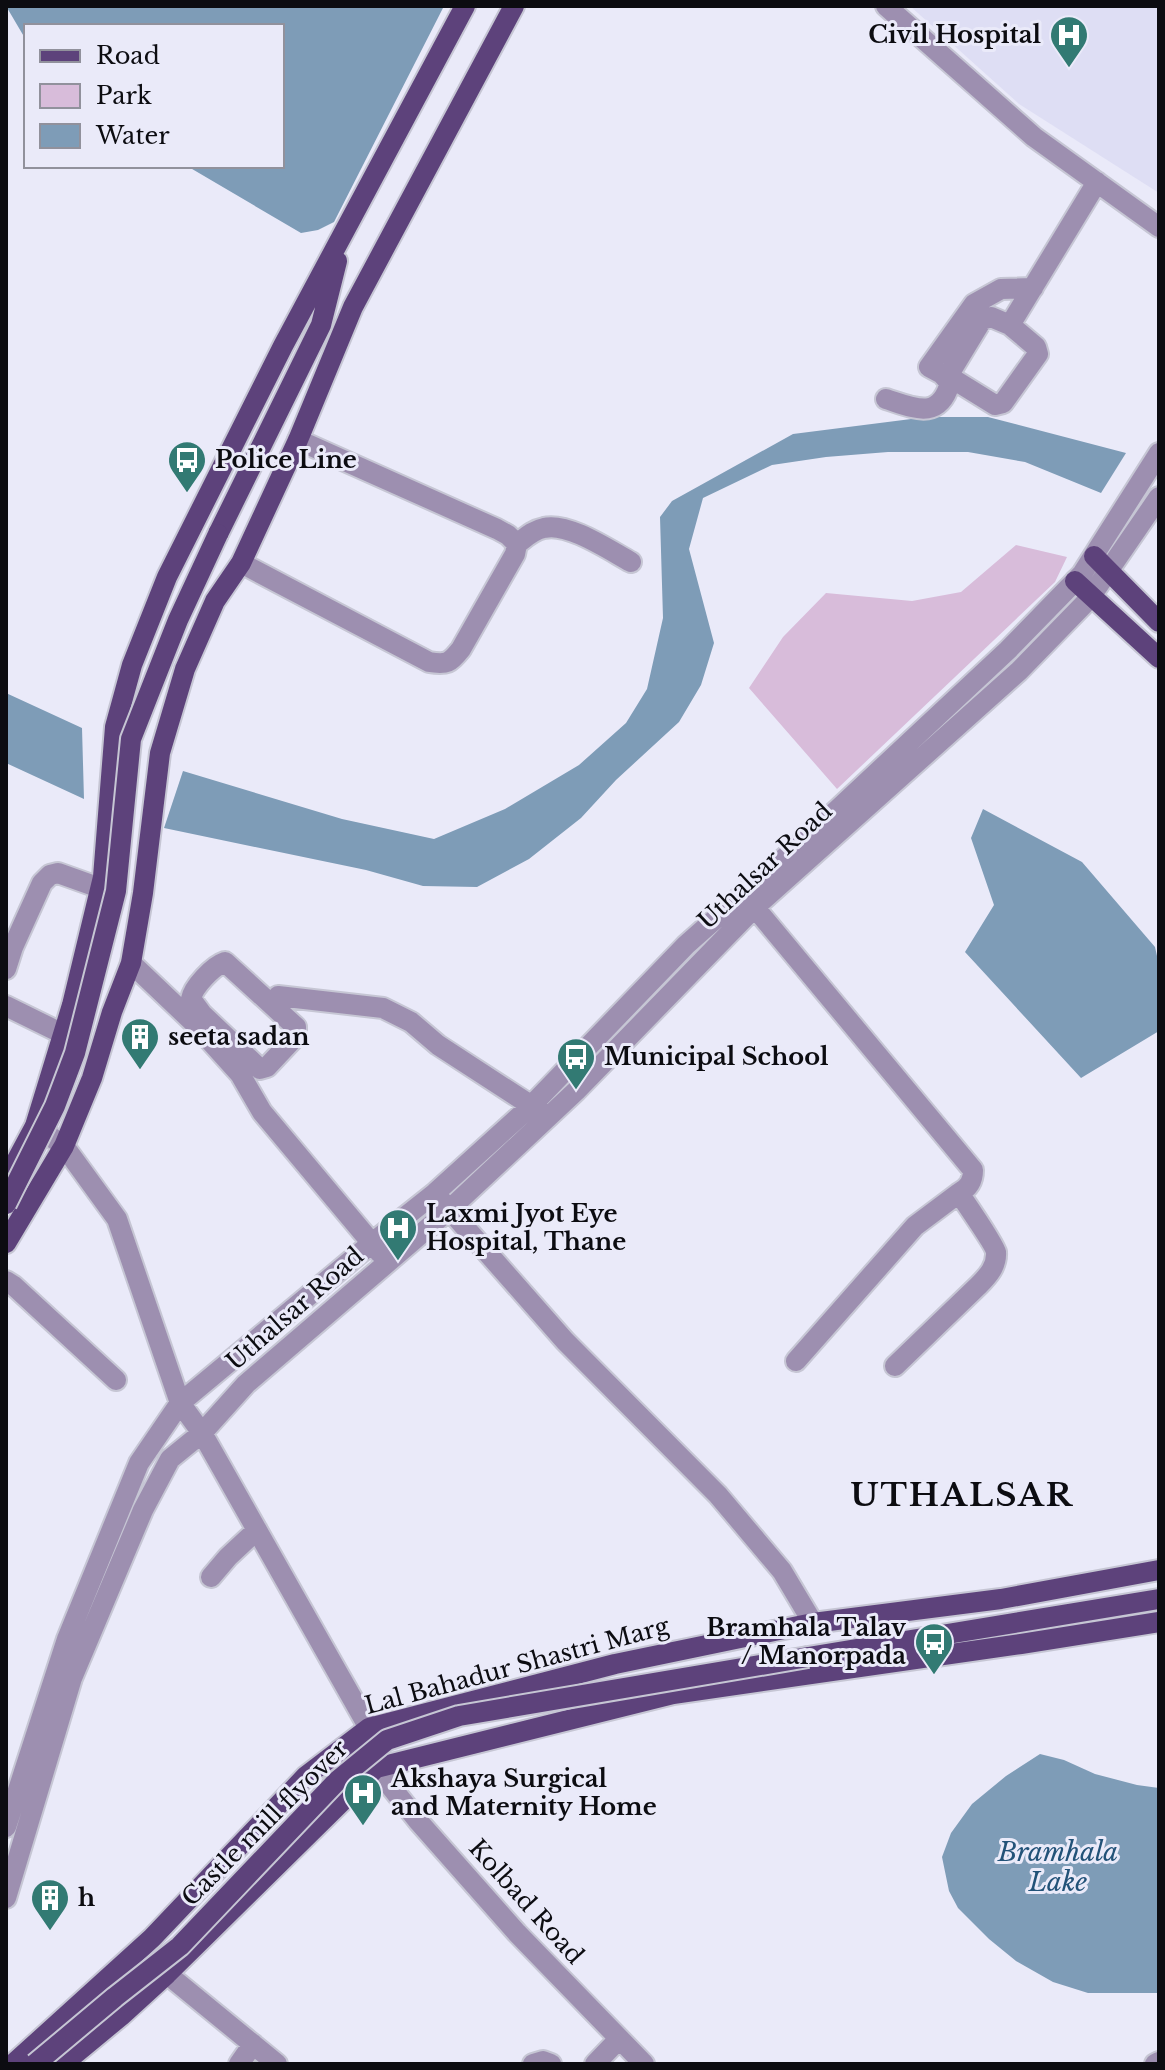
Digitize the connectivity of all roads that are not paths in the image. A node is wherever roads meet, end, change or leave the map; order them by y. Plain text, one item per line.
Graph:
1 (465, 6) edge
2 (514, 6) edge
3 (886, 6) edge
4 (1097, 182) junction
5 (361, 202) junction
6 (1159, 227) edge
7 (1033, 288) junction
8 (1010, 325) junction
9 (886, 399) dead end
10 (298, 440) junction
11 (1159, 453) edge
12 (1159, 497) edge
13 (517, 544) junction
14 (631, 562) dead end
15 (241, 563) junction
16 (1101, 563) junction
17 (1075, 581) junction
18 (1091, 596) junction
19 (1159, 622) edge
20 (1159, 658) edge
21 (878, 784) junction
22 (100, 888) junction
23 (749, 901) junction
24 (10, 946) edge
25 (672, 960) junction
26 (131, 963) junction
27 (6, 969) edge
28 (687, 977) junction
29 (278, 996) dead end
30 (6, 1006) edge
31 (198, 1018) junction
32 (63, 1034) junction
33 (246, 1068) junction
34 (539, 1111) junction
35 (35, 1126) junction
36 (498, 1135) junction
37 (64, 1146) junction
38 (513, 1150) junction
39 (6, 1180) edge
40 (435, 1193) junction
41 (959, 1193) junction
42 (6, 1204) edge
43 (450, 1209) junction
44 (6, 1243) edge
45 (372, 1243) junction
46 (388, 1263) junction
47 (6, 1281) edge
48 (796, 1361) dead end
49 (895, 1366) dead end
50 (116, 1380) dead end
51 (180, 1403) junction
52 (202, 1433) junction
53 (132, 1480) junction
54 (154, 1491) junction
55 (257, 1530) junction
56 (1159, 1570) edge
57 (211, 1577) dead end
58 (1159, 1599) edge
59 (1159, 1622) edge
60 (813, 1623) junction
61 (369, 1728) junction
62 (376, 1768) junction
63 (28, 1789) junction
64 (6, 1827) edge
65 (6, 1898) edge
66 (167, 1974) junction
67 (619, 2039) junction
68 (253, 2044) junction
69 (13, 2064) edge
70 (35, 2064) edge
71 (63, 2064) edge
72 (239, 2064) edge
73 (277, 2064) edge
74 (533, 2064) edge
75 (551, 2064) edge
76 (595, 2064) edge
77 (644, 2064) edge

1 - 5 main road
2 - 10 main road
3 - 4 street
4 - 6 street
4 - 7 street
5 - 22 main road
5 - 42 main road, bridge
7 - 8 street
7 - 9 street
8 - 8 street
10 - 13 street
10 - 15 main road
11 - 16 street
12 - 16 street, Uthalsar Road
13 - 14 street
13 - 15 street
15 - 26 main road
16 - 17 street
16 - 18 street, Uthalsar Road
16 - 19 main road
17 - 18 main road
17 - 21 street
18 - 20 main road
18 - 21 street, Uthalsar Road
21 - 23 street, Uthalsar Road
22 - 24 street
22 - 32 main road
23 - 25 street
23 - 28 street, Uthalsar Road
23 - 41 street
24 - 27 street
25 - 28 street
25 - 34 street
26 - 31 street
26 - 37 main road
28 - 34 street, Uthalsar Road
29 - 34 street
30 - 32 street
31 - 33 street
31 - 33 street
32 - 35 main road
33 - 45 street
34 - 36 street
34 - 38 street, Uthalsar Road
35 - 37 street
35 - 39 main road
36 - 38 street
36 - 40 street
37 - 44 main road
37 - 51 street
38 - 43 street, Uthalsar Road
40 - 43 street
40 - 45 street
41 - 48 street
41 - 49 street
43 - 46 street, Uthalsar Road
43 - 60 street
45 - 46 street
45 - 51 street
46 - 52 street, Uthalsar Road
47 - 50 street
51 - 52 street
51 - 53 street
52 - 54 street, Uthalsar Road
52 - 55 street
53 - 54 street
53 - 63 street
54 - 63 street, Uthalsar Road
55 - 57 street
55 - 61 street
56 - 60 main road, Lal Bahadur Shastri Marg
58 - 70 main road, Castle mill flyover, bridge
59 - 62 main road
60 - 61 main road, Lal Bahadur Shastri Marg
61 - 62 street
61 - 69 main road, Lal Bahadur Shastri Marg
62 - 66 main road
62 - 67 street, Kolbad Road
63 - 64 street
63 - 65 street, Uthalsar Road
66 - 68 street
66 - 71 main road
67 - 76 street
67 - 77 street, Kolbad Road
68 - 72 street
68 - 73 street
74 - 75 street

